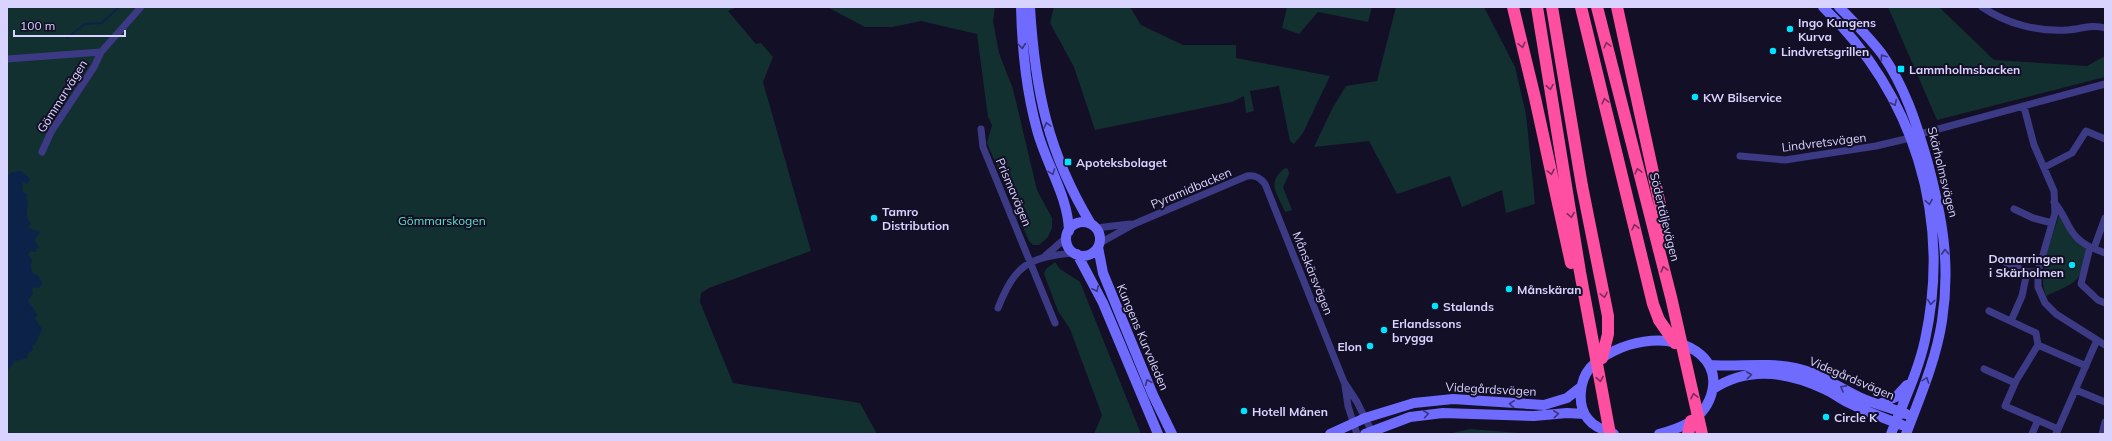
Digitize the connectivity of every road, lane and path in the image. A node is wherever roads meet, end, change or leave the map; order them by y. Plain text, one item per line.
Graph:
1 (141, 7) edge
2 (1020, 7) edge
3 (1030, 7) edge
4 (1513, 7) edge
5 (1537, 7) edge
6 (1552, 7) edge
7 (1581, 7) edge
8 (1597, 7) edge
9 (1617, 7) edge
10 (1823, 7) edge
11 (1839, 7) edge
12 (1982, 7) edge
13 (2105, 28) edge
14 (101, 52) junction
15 (7, 59) edge
16 (2105, 84) edge
17 (2024, 107) junction
18 (981, 129) dead end
19 (1920, 134) junction
20 (1910, 138) junction
21 (2105, 139) edge
22 (42, 152) dead end
23 (1740, 156) dead end
24 (2045, 166) junction
25 (1257, 176) joint
26 (2054, 202) junction
27 (2014, 209) dead end
28 (2105, 218) edge
29 (2052, 223) junction
30 (1134, 224) junction
31 (1094, 226) junction
32 (1068, 234) junction
33 (1099, 245) junction
34 (2092, 248) junction
35 (1658, 249) junction
36 (2105, 253) edge
37 (1075, 254) junction
38 (1045, 256) junction
39 (1032, 262) junction
40 (2005, 262) dead end
41 (2027, 272) junction
42 (2038, 272) junction
43 (2105, 303) edge
44 (998, 308) dead end
45 (1989, 311) dead end
46 (2011, 321) junction
47 (1055, 323) dead end
48 (2097, 340) junction
49 (1593, 341) junction
50 (1675, 343) junction
51 (2038, 345) junction
52 (2105, 345) edge
53 (1602, 358) junction
54 (1710, 365) junction
55 (2086, 366) junction
56 (1917, 368) junction
57 (1984, 369) dead end
58 (1344, 382) junction
59 (2016, 383) junction
60 (1579, 389) junction
61 (1713, 389) junction
62 (2076, 390) junction
63 (2105, 402) edge
64 (1878, 404) junction
65 (1900, 412) junction
66 (1582, 413) junction
67 (1912, 416) junction
68 (1365, 418) junction
69 (2038, 420) junction
70 (1691, 421) junction
71 (2105, 422) edge
72 (1353, 423) junction
73 (1896, 423) junction
74 (1907, 431) edge
75 (2057, 432) edge
76 (1370, 433) edge
77 (1158, 434) edge
78 (1172, 434) edge
79 (1330, 434) edge
80 (1357, 434) edge
81 (1610, 434) edge
82 (1614, 434) edge
83 (1659, 434) edge
84 (1688, 434) edge
85 (1702, 434) edge
86 (1891, 434) edge
87 (2032, 434) edge
88 (2102, 434) edge

1 - 14 street, Gömmarvägen
2 -> 32 street
31 -> 3 street
4 -> 49 highway
5 -> 49 highway
6 -> 53 highway
50 -> 7 highway
35 -> 8 highway, Södertäljevägen
9 - 35 highway
10 -> 20 street, Skärholmsvägen
19 -> 11 street, Skärholmsvägen
12 - 13 street
14 - 15 street, Gömmarvägen
14 - 22 street, Gömmarvägen
16 - 17 street
17 - 19 street
17 - 24 street
18 - 39 street, Prismavägen
19 - 20 street
67 -> 19 street, Skärholmsvägen
20 - 23 street, Lindvretsvägen
20 -> 56 street, Skärholmsvägen
21 - 24 street
24 - 26 street
25 - 30 street, Pyramidbacken
25 - 58 street, Månskärsvägen
26 - 29 street
26 - 34 street
27 - 29 street
28 - 34 street
29 - 42 street
30 - 31 street, Pyramidbacken
30 - 33 street, Pyramidbacken
31 - 32 street
31 - 33 street
32 - 37 street
32 - 38 street
33 - 37 street
78 -> 33 street, Kungens Kurvaleden
34 - 36 street
34 - 43 street
85 -> 35 highway, Södertäljevägen
37 - 38 street
37 -> 77 street, Kungens Kurvaleden
38 - 39 street
39 - 44 street
39 - 47 street, Prismavägen
40 - 41 street
41 - 42 street
41 - 46 street
42 - 48 street
45 - 46 street
46 - 51 street
48 - 52 street
48 - 55 street
49 -> 81 highway
50 - 53 street
50 - 54 street
51 - 55 street
51 - 59 street
53 - 60 street
54 - 61 street
64 -> 54 street, Videgårdsvägen
55 - 62 street
56 - 64 street
56 - 65 street, Skärholmsvägen
57 - 59 street
58 - 68 street, Månskärsvägen
58 - 72 street, Månskärsvägen
59 - 69 street
60 - 66 street
60 -> 68 street, Videgårdsvägen
61 - 70 street
61 -> 73 street, Videgårdsvägen
62 - 63 street
62 - 75 street
64 - 65 street, Videgårdsvägen
65 - 67 street, Videgårdsvägen
65 - 73 street, Skärholmsvägen
76 -> 66 street, Videgårdsvägen
66 - 82 street
67 - 74 street, Skärholmsvägen
68 - 72 street, Videgårdsvägen
68 - 76 street, Månskärsvägen
69 - 75 street
69 - 87 street
70 - 83 street
70 - 84 highway
71 - 88 street
72 - 79 street, Videgårdsvägen
72 - 80 street, Månskärsvägen
73 - 74 street, Videgårdsvägen
73 - 86 street, Skärholmsvägen

